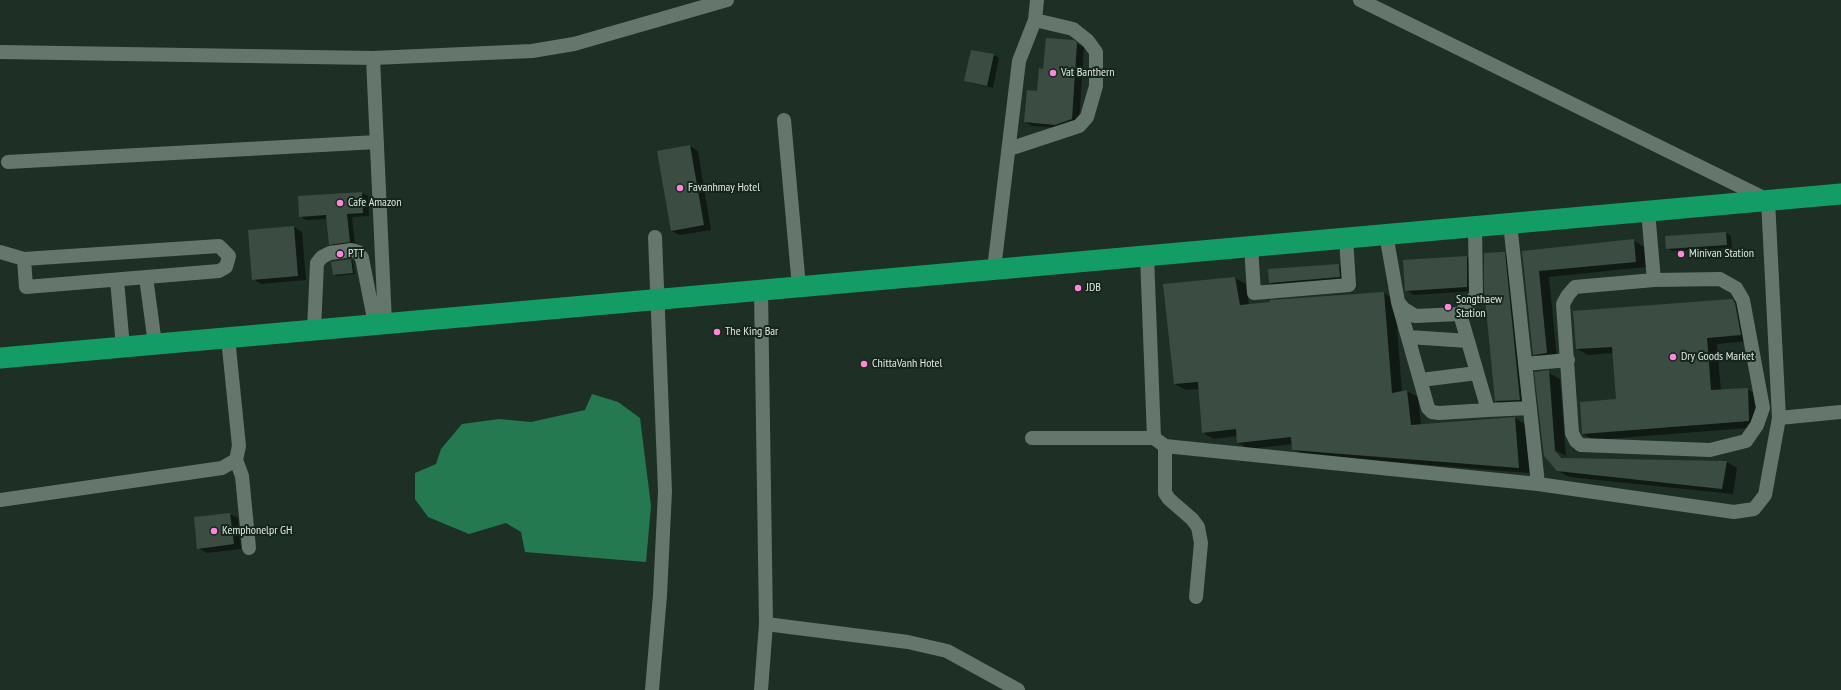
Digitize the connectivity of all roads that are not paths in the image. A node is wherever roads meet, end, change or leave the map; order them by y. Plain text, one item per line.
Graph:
1 (727, 0) edge
2 (1037, 0) edge
3 (1360, 0) edge
4 (1035, 20) junction
5 (0, 52) edge
6 (373, 58) junction
7 (784, 120) dead end
8 (377, 142) junction
9 (1009, 149) junction
10 (8, 162) dead end
11 (1841, 194) edge
12 (1768, 200) junction
13 (1648, 211) junction
14 (1510, 223) junction
15 (1475, 226) junction
16 (1386, 234) junction
17 (655, 237) dead end
18 (1346, 238) junction
19 (1251, 246) junction
20 (0, 252) edge
21 (1147, 256) junction
22 (24, 259) junction
23 (994, 269) junction
24 (146, 277) junction
25 (117, 280) junction
26 (1654, 280) junction
27 (799, 286) junction
28 (761, 290) junction
29 (658, 299) junction
30 (1398, 302) junction
31 (1460, 314) junction
32 (380, 324) junction
33 (314, 330) junction
34 (1408, 337) junction
35 (228, 338) junction
36 (1468, 341) junction
37 (155, 344) junction
38 (123, 347) junction
39 (0, 358) edge
40 (1568, 360) junction
41 (1525, 364) junction
42 (1477, 373) junction
43 (1421, 380) junction
44 (1530, 408) junction
45 (1488, 410) junction
46 (1841, 412) edge
47 (1779, 418) junction
48 (1032, 438) dead end
49 (1160, 442) junction
50 (236, 460) junction
51 (1538, 484) junction
52 (0, 500) edge
53 (249, 548) dead end
54 (1196, 597) dead end
55 (766, 624) junction
56 (652, 690) edge
57 (761, 690) edge
58 (1018, 690) edge

1 - 6 street
2 - 4 street
3 - 12 street
4 - 9 street
4 - 9 street
5 - 6 street
6 - 8 street
7 - 27 street
8 - 10 street
8 - 32 street
9 - 23 street
11 - 12 highway
12 - 13 highway
12 - 47 street
13 - 14 highway
13 - 26 street
14 - 15 highway
14 - 41 street
15 - 16 highway
15 - 31 street
16 - 18 highway
16 - 30 street
17 - 29 street
18 - 19 highway
18 - 19 street
19 - 21 highway
20 - 22 street
21 - 23 highway
21 - 49 street
22 - 24 street
22 - 25 street
23 - 27 highway
24 - 25 street
24 - 37 street
25 - 38 street
26 - 40 street
26 - 40 street
27 - 28 highway
28 - 29 highway
28 - 55 street
29 - 32 highway
29 - 56 street
30 - 31 street
30 - 34 street
31 - 36 street
32 - 33 highway
32 - 33 street
33 - 35 highway
34 - 36 street
34 - 43 street
35 - 37 highway
35 - 50 street
36 - 42 street
37 - 38 highway
38 - 39 highway
40 - 41 street
41 - 44 street
42 - 43 street
42 - 45 street
43 - 45 street
44 - 45 street
44 - 51 street
46 - 47 street
47 - 51 street
48 - 49 street
49 - 51 street
49 - 54 street
50 - 52 street
50 - 53 street
55 - 57 street
55 - 58 street

